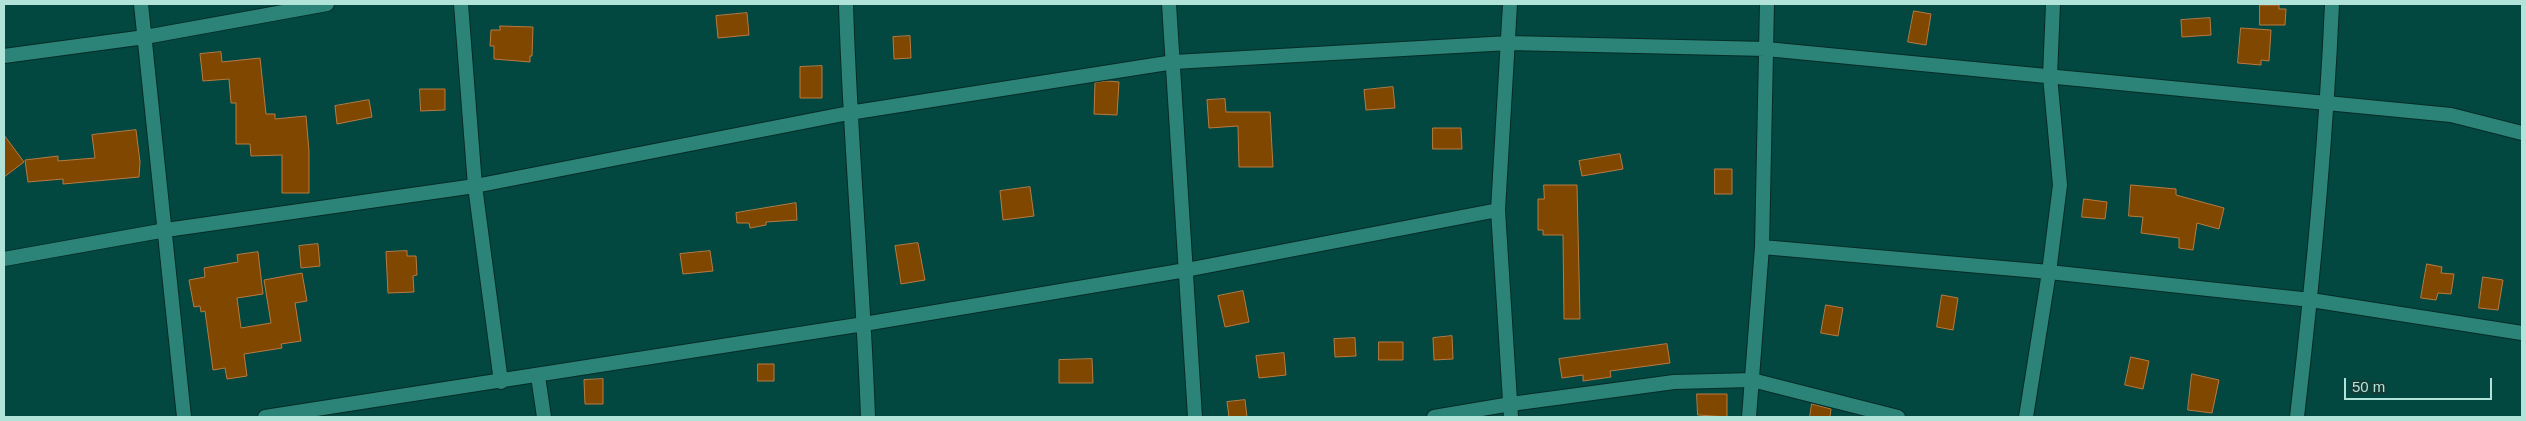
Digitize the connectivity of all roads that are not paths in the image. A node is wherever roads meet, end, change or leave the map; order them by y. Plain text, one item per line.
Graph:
1 (141, 4) edge
2 (327, 4) edge
3 (461, 4) edge
4 (846, 4) edge
5 (1169, 4) edge
6 (1510, 4) edge
7 (1767, 4) edge
8 (2053, 4) edge
9 (2332, 4) edge
10 (145, 37) junction
11 (1509, 43) junction
12 (1766, 49) junction
13 (4, 56) edge
14 (1174, 62) junction
15 (2050, 76) junction
16 (2328, 102) junction
17 (849, 113) junction
18 (2522, 133) edge
19 (475, 186) junction
20 (1498, 210) junction
21 (166, 230) junction
22 (1762, 247) junction
23 (4, 259) edge
24 (1186, 270) junction
25 (2049, 272) junction
26 (2311, 300) junction
27 (864, 324) junction
28 (2522, 333) edge
29 (538, 376) junction
30 (1752, 380) junction
31 (502, 382) junction
32 (1511, 411) edge
33 (184, 417) edge
34 (265, 417) edge
35 (544, 417) edge
36 (868, 417) edge
37 (1195, 417) edge
38 (1434, 417) edge
39 (1750, 417) edge
40 (1898, 417) edge
41 (2026, 417) edge
42 (2297, 417) edge

1 - 10 street
2 - 10 street
3 - 19 street
4 - 17 street
5 - 14 street
6 - 11 street
7 - 12 street
8 - 15 street
9 - 16 street
10 - 13 street
10 - 21 street
11 - 12 street
11 - 14 street
11 - 20 street
12 - 15 street
12 - 22 street
14 - 17 street
14 - 24 street
15 - 16 street
15 - 25 street
16 - 18 street
16 - 26 street
17 - 19 street
17 - 27 street
19 - 21 street
19 - 31 street
20 - 24 street
20 - 32 street
21 - 23 street
21 - 33 street
22 - 25 street
22 - 30 street
24 - 27 street
24 - 37 street
25 - 26 street
25 - 41 street
26 - 28 street
26 - 42 street
27 - 29 street
27 - 36 street
29 - 31 street
29 - 35 street
30 - 32 street
30 - 39 street
30 - 40 street
31 - 34 street
32 - 38 street

